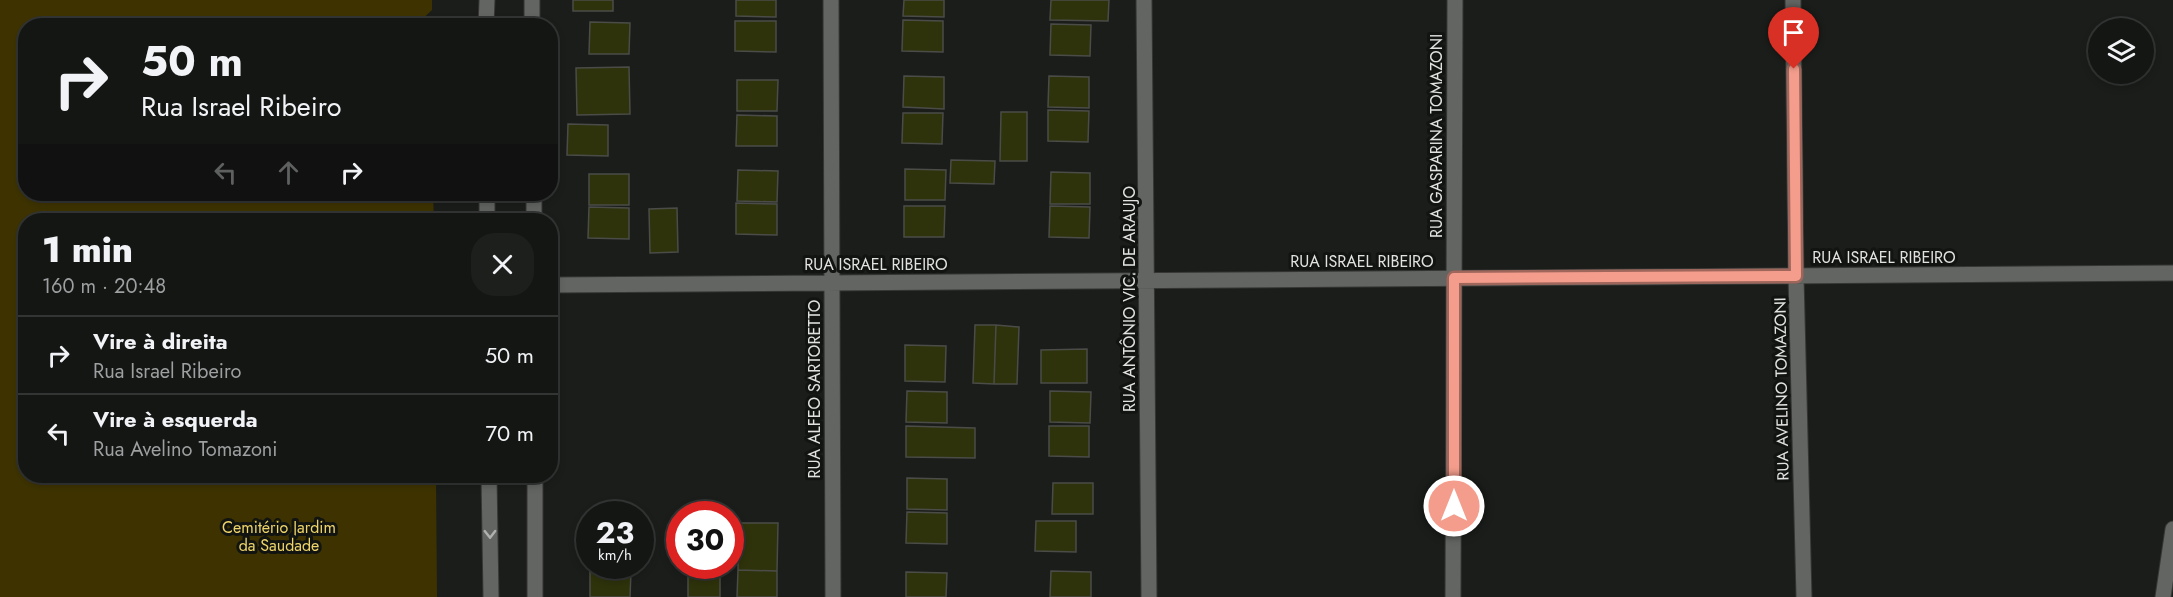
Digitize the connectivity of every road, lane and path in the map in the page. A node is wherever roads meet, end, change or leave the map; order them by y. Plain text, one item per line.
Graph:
1 (487, 0) edge
2 (532, 0) edge
3 (831, 0) edge
4 (1144, 0) edge
5 (1455, 0) edge
6 (1793, 0) edge
7 (486, 18) edge
8 (532, 18) edge
9 (2173, 273) edge
10 (1796, 276) junction
11 (1454, 278) junction
12 (1147, 281) junction
13 (832, 283) junction
14 (558, 285) edge
15 (489, 483) edge
16 (535, 483) edge
17 (2173, 529) edge
18 (490, 597) edge
19 (535, 597) edge
20 (833, 597) edge
21 (1149, 597) edge
22 (1453, 597) edge
23 (1804, 597) edge
24 (2163, 597) edge

1 - 7 street
2 - 8 street
3 - 13 street, RUA ALFEO SARTORETTO
4 - 12 street, RUA ANTÔNIO VIC. DE ARAUJO
5 - 11 street, RUA GASPARINA TOMAZONI
6 - 10 street, RUA AVELINO TOMAZONI
9 - 10 street, RUA ISRAEL RIBEIRO
10 - 11 street, RUA ISRAEL RIBEIRO
10 - 23 street, RUA AVELINO TOMAZONI
11 - 12 street, RUA ISRAEL RIBEIRO
11 - 22 street, RUA GASPARINA TOMAZONI
12 - 13 street, RUA ISRAEL RIBEIRO
12 - 21 street, RUA ANTÔNIO VIC. DE ARAUJO
13 - 14 street, RUA ISRAEL RIBEIRO
13 - 20 street, RUA ALFEO SARTORETTO
15 -> 18 street
16 - 19 street
17 - 24 street

